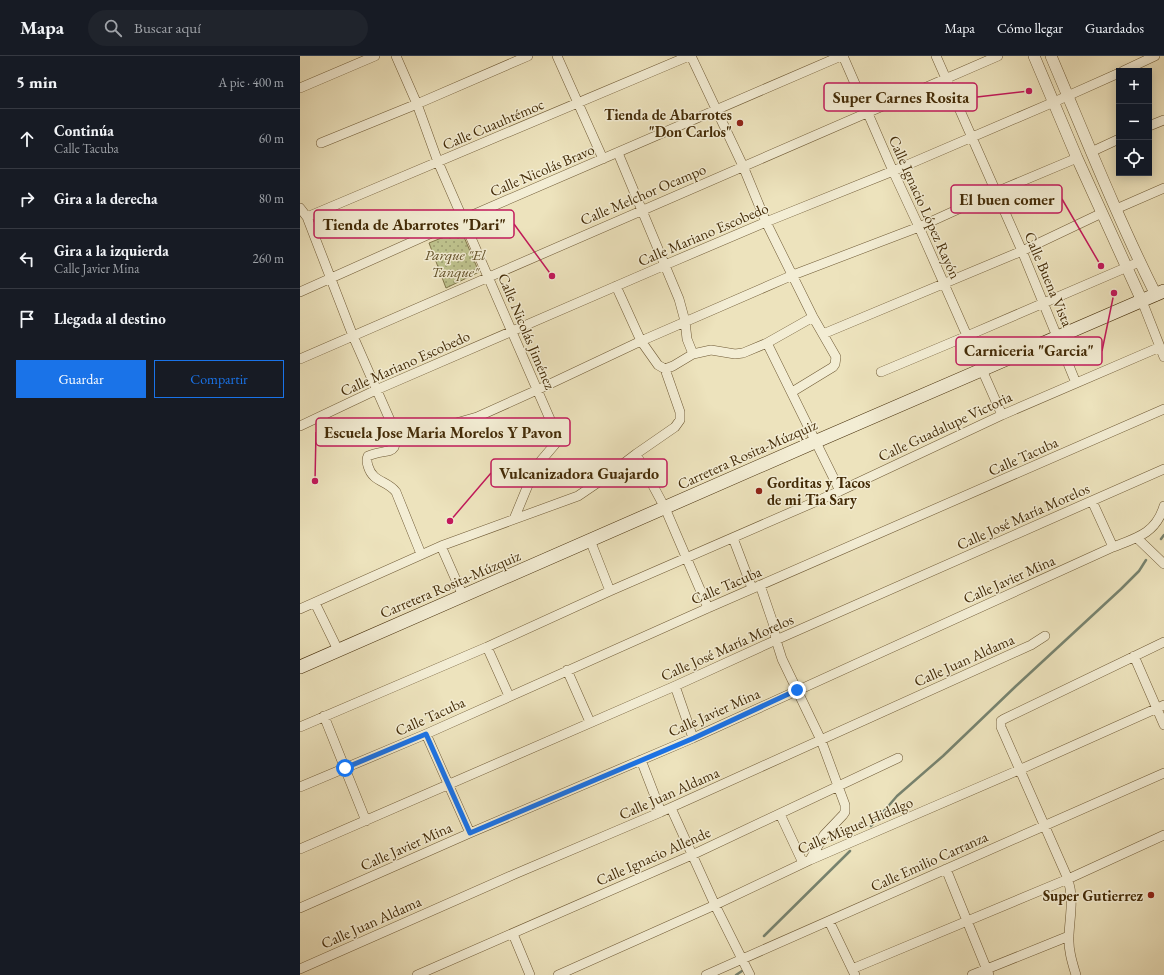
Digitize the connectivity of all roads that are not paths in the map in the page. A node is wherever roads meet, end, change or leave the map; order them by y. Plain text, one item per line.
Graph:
1 (375, 56) edge
2 (396, 56) edge
3 (528, 56) edge
4 (557, 56) edge
5 (690, 56) edge
6 (842, 56) edge
7 (936, 56) edge
8 (998, 56) edge
9 (1034, 56) edge
10 (1051, 56) edge
11 (1155, 56) edge
12 (1129, 68) edge
13 (1116, 74) edge
14 (946, 78) junction
15 (300, 88) edge
16 (1068, 96) junction
17 (1054, 102) junction
18 (417, 104) junction
19 (577, 104) junction
20 (717, 110) junction
21 (867, 112) junction
22 (1164, 120) edge
23 (1152, 125) edge
24 (972, 137) junction
25 (1117, 140) edge
26 (321, 143) dead end
27 (1091, 152) junction
28 (618, 153) junction
29 (1077, 158) junction
30 (603, 159) junction
31 (438, 162) junction
32 (743, 166) junction
33 (893, 172) junction
34 (1164, 188) edge
35 (996, 192) junction
36 (300, 208) edge
37 (1116, 209) junction
38 (641, 210) junction
39 (1102, 213) junction
40 (307, 217) junction
41 (463, 219) junction
42 (766, 222) junction
43 (919, 227) junction
44 (1022, 251) junction
45 (1139, 262) junction
46 (665, 265) junction
47 (1126, 267) junction
48 (793, 274) junction
49 (488, 276) junction
50 (330, 279) junction
51 (943, 284) junction
52 (616, 286) junction
53 (300, 292) edge
54 (1160, 293) edge
55 (1142, 300) junction
56 (1044, 302) junction
57 (813, 317) junction
58 (685, 321) junction
59 (512, 331) junction
60 (823, 334) junction
61 (353, 336) junction
62 (967, 336) junction
63 (1058, 336) junction
64 (641, 341) junction
65 (767, 343) junction
66 (1160, 347) junction
67 (694, 354) junction
68 (1164, 357) edge
69 (300, 359) edge
70 (665, 369) junction
71 (981, 370) junction
72 (881, 372) dead end
73 (1076, 383) junction
74 (376, 390) junction
75 (537, 390) junction
76 (792, 392) junction
77 (1164, 409) edge
78 (1002, 415) junction
79 (300, 426) edge
80 (393, 427) junction
81 (816, 441) junction
82 (636, 454) junction
83 (1164, 469) edge
84 (840, 491) junction
85 (1092, 501) junction
86 (1164, 506) edge
87 (665, 508) junction
88 (514, 519) junction
89 (733, 538) junction
90 (1137, 538) junction
91 (590, 540) junction
92 (441, 546) junction
93 (1113, 547) junction
94 (421, 554) junction
95 (687, 558) junction
96 (1164, 564) edge
97 (756, 587) junction
98 (610, 591) junction
99 (463, 596) junction
100 (315, 603) junction
101 (708, 608) junction
102 (300, 609) edge
103 (1045, 636) dead end
104 (776, 640) junction
105 (1164, 642) edge
106 (487, 647) junction
107 (338, 650) junction
108 (1134, 656) junction
109 (300, 667) edge
110 (567, 670) junction
111 (675, 686) junction
112 (797, 690) junction
113 (509, 696) junction
114 (1160, 707) edge
115 (324, 716) junction
116 (590, 722) junction
117 (1164, 725) edge
118 (300, 727) edge
119 (426, 734) junction
120 (694, 738) junction
121 (821, 740) junction
122 (898, 758) dead end
123 (641, 760) junction
124 (345, 768) junction
125 (1019, 770) junction
126 (1164, 773) edge
127 (449, 784) junction
128 (838, 786) junction
129 (300, 787) edge
130 (671, 808) junction
131 (661, 812) junction
132 (780, 814) junction
133 (366, 821) junction
134 (1044, 826) junction
135 (470, 833) junction
136 (1164, 835) edge
137 (300, 849) edge
138 (692, 855) junction
139 (806, 861) junction
140 (946, 869) junction
141 (1068, 879) junction
142 (715, 906) junction
143 (300, 908) edge
144 (967, 920) junction
145 (829, 921) junction
146 (513, 934) junction
147 (1069, 936) junction
148 (741, 958) junction
149 (300, 969) edge
150 (853, 972) edge
151 (988, 972) edge
152 (417, 975) edge
153 (530, 975) edge
154 (558, 975) edge
155 (706, 975) edge
156 (750, 975) edge
157 (972, 975) edge
158 (1076, 975) edge

1 - 15 street
2 - 18 street, Calle Nicolás Jiménez
3 - 18 street
4 - 19 street
5 - 19 street, Calle Cuauhtémoc
5 - 20 street
6 - 20 street, Calle Nicolás Bravo
6 - 21 street, Calle Ignacio López Rayón
7 - 14 street, Calle Buena Vista
8 - 14 street, Calle Melchor Ocampo
9 - 17 street
10 - 16 street
11 - 12 street
13 - 16 street, Calle Mariano Escobedo
14 - 21 street, Calle Melchor Ocampo
14 - 24 street, Calle Buena Vista
16 - 17 street, Calle Mariano Escobedo
16 - 27 street
17 - 24 street, Calle Mariano Escobedo
17 - 29 street
18 - 26 street
18 - 31 street, Calle Nicolás Jiménez
19 - 30 street
19 - 31 street, Calle Cuauhtémoc
20 - 28 street, Calle Nicolás Bravo
20 - 32 street
21 - 32 street, Calle Melchor Ocampo
21 - 33 street, Calle Ignacio López Rayón
22 - 23 street
24 - 33 street, Calle Mariano Escobedo
24 - 35 street, Calle Buena Vista
25 - 27 street
27 - 37 street
28 - 30 street, Calle Nicolás Bravo
28 - 38 street
29 - 35 street
29 - 39 street
30 - 41 street, Calle Nicolás Bravo
31 - 40 street, Calle Cuauhtémoc
31 - 41 street, Calle Nicolás Jiménez
32 - 38 street, Calle Melchor Ocampo
32 - 42 street
33 - 42 street, Calle Mariano Escobedo
33 - 43 street, Calle Ignacio López Rayón
34 - 37 street
35 - 43 street
35 - 44 street, Calle Buena Vista
36 - 40 street
37 - 45 street
38 - 46 street
38 - 49 street, Calle Melchor Ocampo
39 - 44 street
39 - 47 street
40 - 50 street
41 - 49 street, Calle Nicolás Jiménez
41 - 50 street, Calle Nicolás Bravo
42 - 46 street, Calle Mariano Escobedo
42 - 48 street
43 - 48 street
43 - 51 street, Calle Ignacio López Rayón
44 - 51 street
44 - 56 street, Calle Buena Vista
45 - 47 street
45 - 54 street
46 - 52 street, Calle Mariano Escobedo
46 - 58 street
47 - 55 street
47 - 56 street
48 - 57 street
48 - 58 street
49 - 59 street, Calle Nicolás Jiménez
49 - 61 street, Calle Melchor Ocampo
50 - 53 street, Calle Nicolás Bravo
50 - 61 street
51 - 60 street
51 - 62 street, Calle Ignacio López Rayón
52 - 59 street, Calle Mariano Escobedo
52 - 64 street
54 - 55 main road, Carretera Rosita-Múzquiz
55 - 63 main road, Carretera Rosita-Múzquiz
55 - 66 street
56 - 62 street
56 - 63 street, Calle Buena Vista
57 - 60 street
57 - 65 street
58 - 64 street
58 - 67 street
59 - 74 street, Calle Mariano Escobedo
59 - 75 street, Calle Nicolás Jiménez
60 - 76 street
61 - 69 street, Calle Melchor Ocampo
61 - 74 street
62 - 71 street, Calle Ignacio López Rayón
62 - 72 street
63 - 71 main road, Carretera Rosita-Múzquiz
63 - 73 street, Calle Buena Vista
64 - 70 street
64 - 75 street
65 - 67 street
65 - 76 street
66 - 68 street
66 - 73 street, Calle Guadalupe Victoria
67 - 70 street
70 - 82 street
71 - 78 street, Calle Ignacio López Rayón
71 - 81 main road, Carretera Rosita-Múzquiz
73 - 78 street, Calle Guadalupe Victoria
74 - 79 street, Calle Mariano Escobedo
74 - 80 street
75 - 80 street
75 - 88 street, Calle Nicolás Jiménez
76 - 81 street
77 - 97 street, Calle Tacuba
78 - 84 street, Calle Guadalupe Victoria
80 - 94 street
81 - 84 street
81 - 87 main road, Carretera Rosita-Múzquiz
82 - 87 street
82 - 88 street
83 - 85 street, Calle José María Morelos
84 - 89 street, Calle Guadalupe Victoria
85 - 93 street
85 - 104 street, Calle José María Morelos
86 - 90 street, Calle Javier Mina
87 - 91 main road, Carretera Rosita-Múzquiz
87 - 95 street
88 - 92 street
89 - 95 street, Calle Guadalupe Victoria
89 - 97 street
90 - 93 street, Calle Javier Mina
90 - 96 street
91 - 98 street
91 - 99 main road, Carretera Rosita-Múzquiz
92 - 94 street
92 - 99 street
93 - 112 street, Calle Javier Mina
94 - 100 street
95 - 98 street, Calle Guadalupe Victoria
95 - 101 street
97 - 101 street, Calle Tacuba
97 - 104 street
98 - 106 street, Calle Guadalupe Victoria
99 - 107 main road, Carretera Rosita-Múzquiz
100 - 102 street
100 - 107 street
101 - 110 street, Calle Tacuba
103 - 121 street, Calle Juan Aldama
104 - 111 street, Calle José María Morelos
104 - 112 street
105 - 108 street
106 - 113 street
106 - 115 street
107 - 109 main road, Carretera Rosita-Múzquiz
108 - 114 street
108 - 125 street
110 - 113 street, Calle Tacuba
110 - 116 street
111 - 116 street, Calle José María Morelos
111 - 120 street
112 - 120 street, Calle Javier Mina
112 - 121 street
113 - 119 street, Calle Tacuba
114 - 117 street
114 - 125 street, Calle Miguel Hidalgo
115 - 118 street
115 - 124 street
116 - 127 street, Calle José María Morelos
119 - 124 street, Calle Tacuba
119 - 127 street
120 - 123 street, Calle Javier Mina
121 - 128 street
121 - 130 street, Calle Juan Aldama
122 - 128 street, Calle Ignacio Allende
123 - 131 street
123 - 135 street, Calle Javier Mina
124 - 129 street, Calle Tacuba
124 - 133 street
125 - 134 street
125 - 139 street, Calle Miguel Hidalgo
126 - 134 street, Calle Emilio Carranza
127 - 133 street, Calle José María Morelos
127 - 135 street
128 - 132 street, Calle Ignacio Allende
128 - 139 street
130 - 131 street, Calle Juan Aldama
130 - 138 street
131 - 149 street, Calle Juan Aldama
132 - 138 street, Calle Ignacio Allende
132 - 139 street
133 - 137 street, Calle José María Morelos
134 - 140 street, Calle Emilio Carranza
134 - 141 street
135 - 143 street, Calle Javier Mina
136 - 141 street
138 - 142 street
138 - 146 street, Calle Ignacio Allende
139 - 142 street, Calle Miguel Hidalgo
140 - 144 street
140 - 145 street, Calle Emilio Carranza
141 - 144 street
141 - 147 street
142 - 148 street
142 - 154 street, Calle Miguel Hidalgo
144 - 150 street
144 - 151 street
145 - 148 street, Calle Emilio Carranza
145 - 150 street
146 - 152 street, Calle Ignacio Allende
146 - 153 street
147 - 151 street
147 - 158 street
148 - 155 street, Calle Emilio Carranza
148 - 156 street
151 - 157 street

